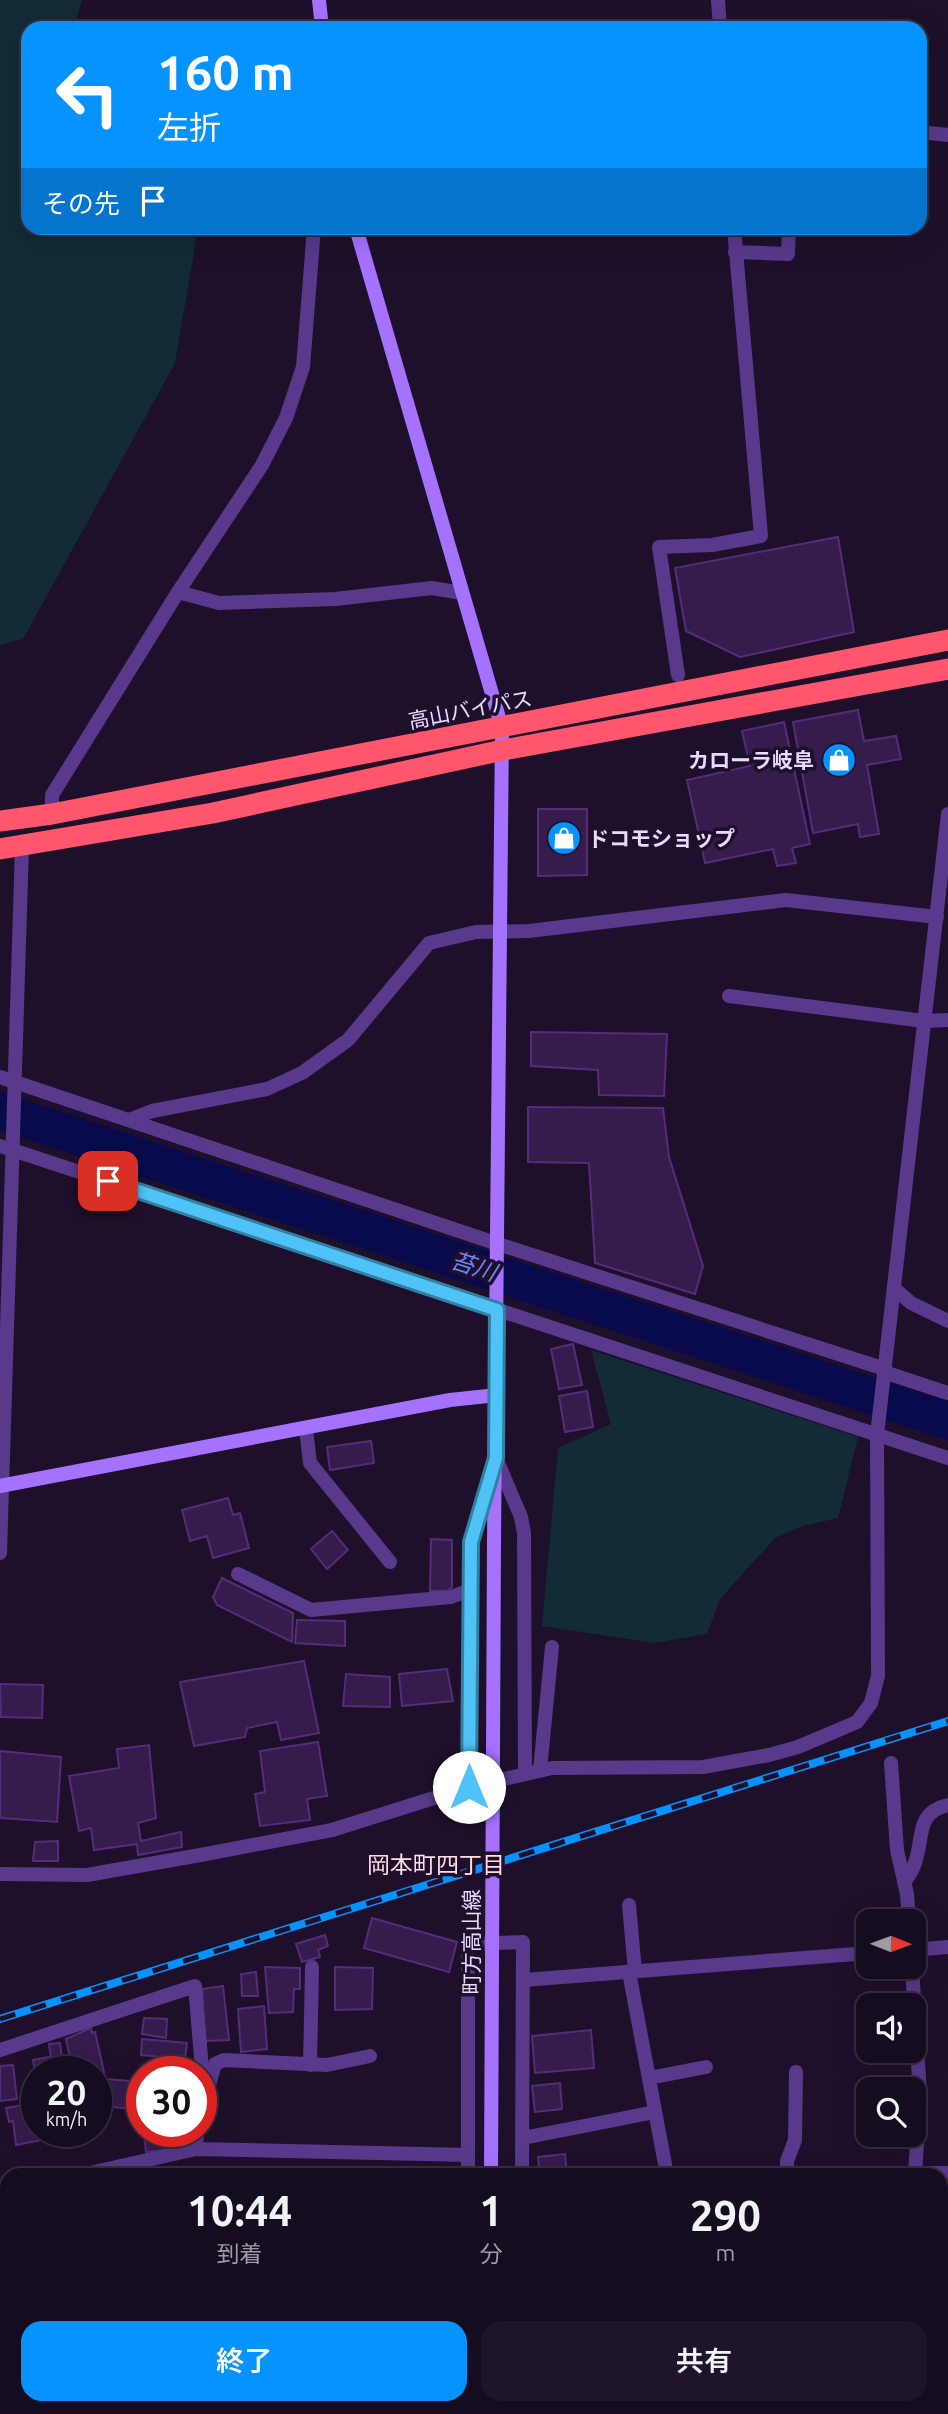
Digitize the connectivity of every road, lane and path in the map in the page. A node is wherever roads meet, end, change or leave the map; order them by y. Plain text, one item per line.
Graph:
1 (319, 0) edge
2 (718, 0) edge
3 (321, 21) edge
4 (720, 21) edge
5 (927, 133) edge
6 (948, 135) edge
7 (314, 235) edge
8 (358, 235) edge
9 (734, 235) edge
10 (789, 235) edge
11 (735, 252) junction
12 (178, 592) junction
13 (462, 593) junction
14 (948, 640) edge
15 (948, 669) edge
16 (678, 675) dead end
17 (502, 728) junction
18 (503, 750) junction
19 (52, 814) junction
20 (0, 821) edge
21 (947, 823) edge
22 (22, 846) junction
23 (0, 849) edge
24 (940, 920) edge
25 (501, 930) junction
26 (729, 996) dead end
27 (948, 1020) edge
28 (924, 1021) junction
29 (0, 1077) edge
30 (16, 1086) junction
31 (129, 1120) junction
32 (9, 1146) edge
33 (498, 1246) junction
34 (895, 1289) junction
35 (497, 1306) junction
36 (948, 1321) edge
37 (884, 1373) junction
38 (948, 1393) edge
39 (496, 1395) junction
40 (306, 1429) junction
41 (877, 1431) junction
42 (496, 1458) junction
43 (948, 1458) edge
44 (1, 1486) edge
45 (0, 1553) edge
46 (390, 1562) dead end
47 (238, 1574) dead end
48 (470, 1590) junction
49 (552, 1647) dead end
50 (891, 1763) dead end
51 (540, 1770) junction
52 (525, 1774) junction
53 (469, 1787) junction
54 (948, 1805) edge
55 (0, 1874) edge
56 (904, 1882) junction
57 (629, 1905) dead end
58 (907, 1909) edge
59 (948, 1947) edge
60 (926, 1949) edge
61 (856, 1954) edge
62 (312, 1967) dead end
63 (632, 1971) junction
64 (913, 1979) edge
65 (524, 1980) junction
66 (0, 2050) edge
67 (201, 2056) edge
68 (370, 2056) dead end
69 (217, 2063) edge
70 (310, 2065) junction
71 (706, 2067) dead end
72 (796, 2072) dead end
73 (649, 2078) junction
74 (655, 2112) junction
75 (523, 2138) junction
76 (196, 2149) joint
77 (468, 2155) junction
78 (112, 2168) edge
79 (467, 2168) edge
80 (491, 2168) edge
81 (522, 2168) edge
82 (666, 2168) edge
83 (787, 2168) edge
84 (915, 2168) edge

1 - 3 main road
2 - 4 street
5 - 6 street
7 - 12 street
8 - 13 main road
9 - 11 street
10 - 11 street
11 - 16 street
12 - 13 street
12 - 19 street
13 - 17 main road
14 - 17 highway, 高山バイパス
15 - 18 highway
17 - 18 main road
17 - 19 highway, 高山バイパス
18 - 22 highway
18 - 25 main road
19 - 20 highway, 高山バイパス
21 - 24 street
22 - 23 highway
22 - 30 street
24 - 25 street
24 - 28 street
25 - 31 street
25 - 33 main road
26 - 28 street
27 - 28 street
28 - 34 street
29 - 30 street
30 - 31 street
30 - 32 street
31 - 33 street
32 - 35 street
32 - 44 street
33 - 35 main road
33 - 37 street
34 - 36 street
34 - 37 street
35 - 39 main road, 町方高山線
35 - 41 street
37 - 38 street
37 - 41 street
39 - 40 main road
39 - 42 main road, 町方高山線
40 - 44 main road
40 - 46 street
41 - 43 street
41 - 51 street
42 - 48 street
42 - 52 street
42 - 80 main road, 町方高山線, bridge
44 - 45 street
47 - 48 street
48 - 53 street
49 - 51 street
50 - 56 street
51 - 52 street
52 - 53 street
53 - 55 street
54 - 56 street
56 - 58 street
57 - 63 street
59 - 60 street
61 - 63 street
62 - 70 street
63 - 65 street
63 - 73 street
64 - 84 street
65 - 75 street
65 - 77 street
66 - 67 street
68 - 70 street
69 - 70 street
71 - 73 street
72 - 83 street
73 - 74 street
74 - 75 street
74 - 82 street
75 - 81 street
76 - 77 street
76 - 78 street
77 - 79 street

